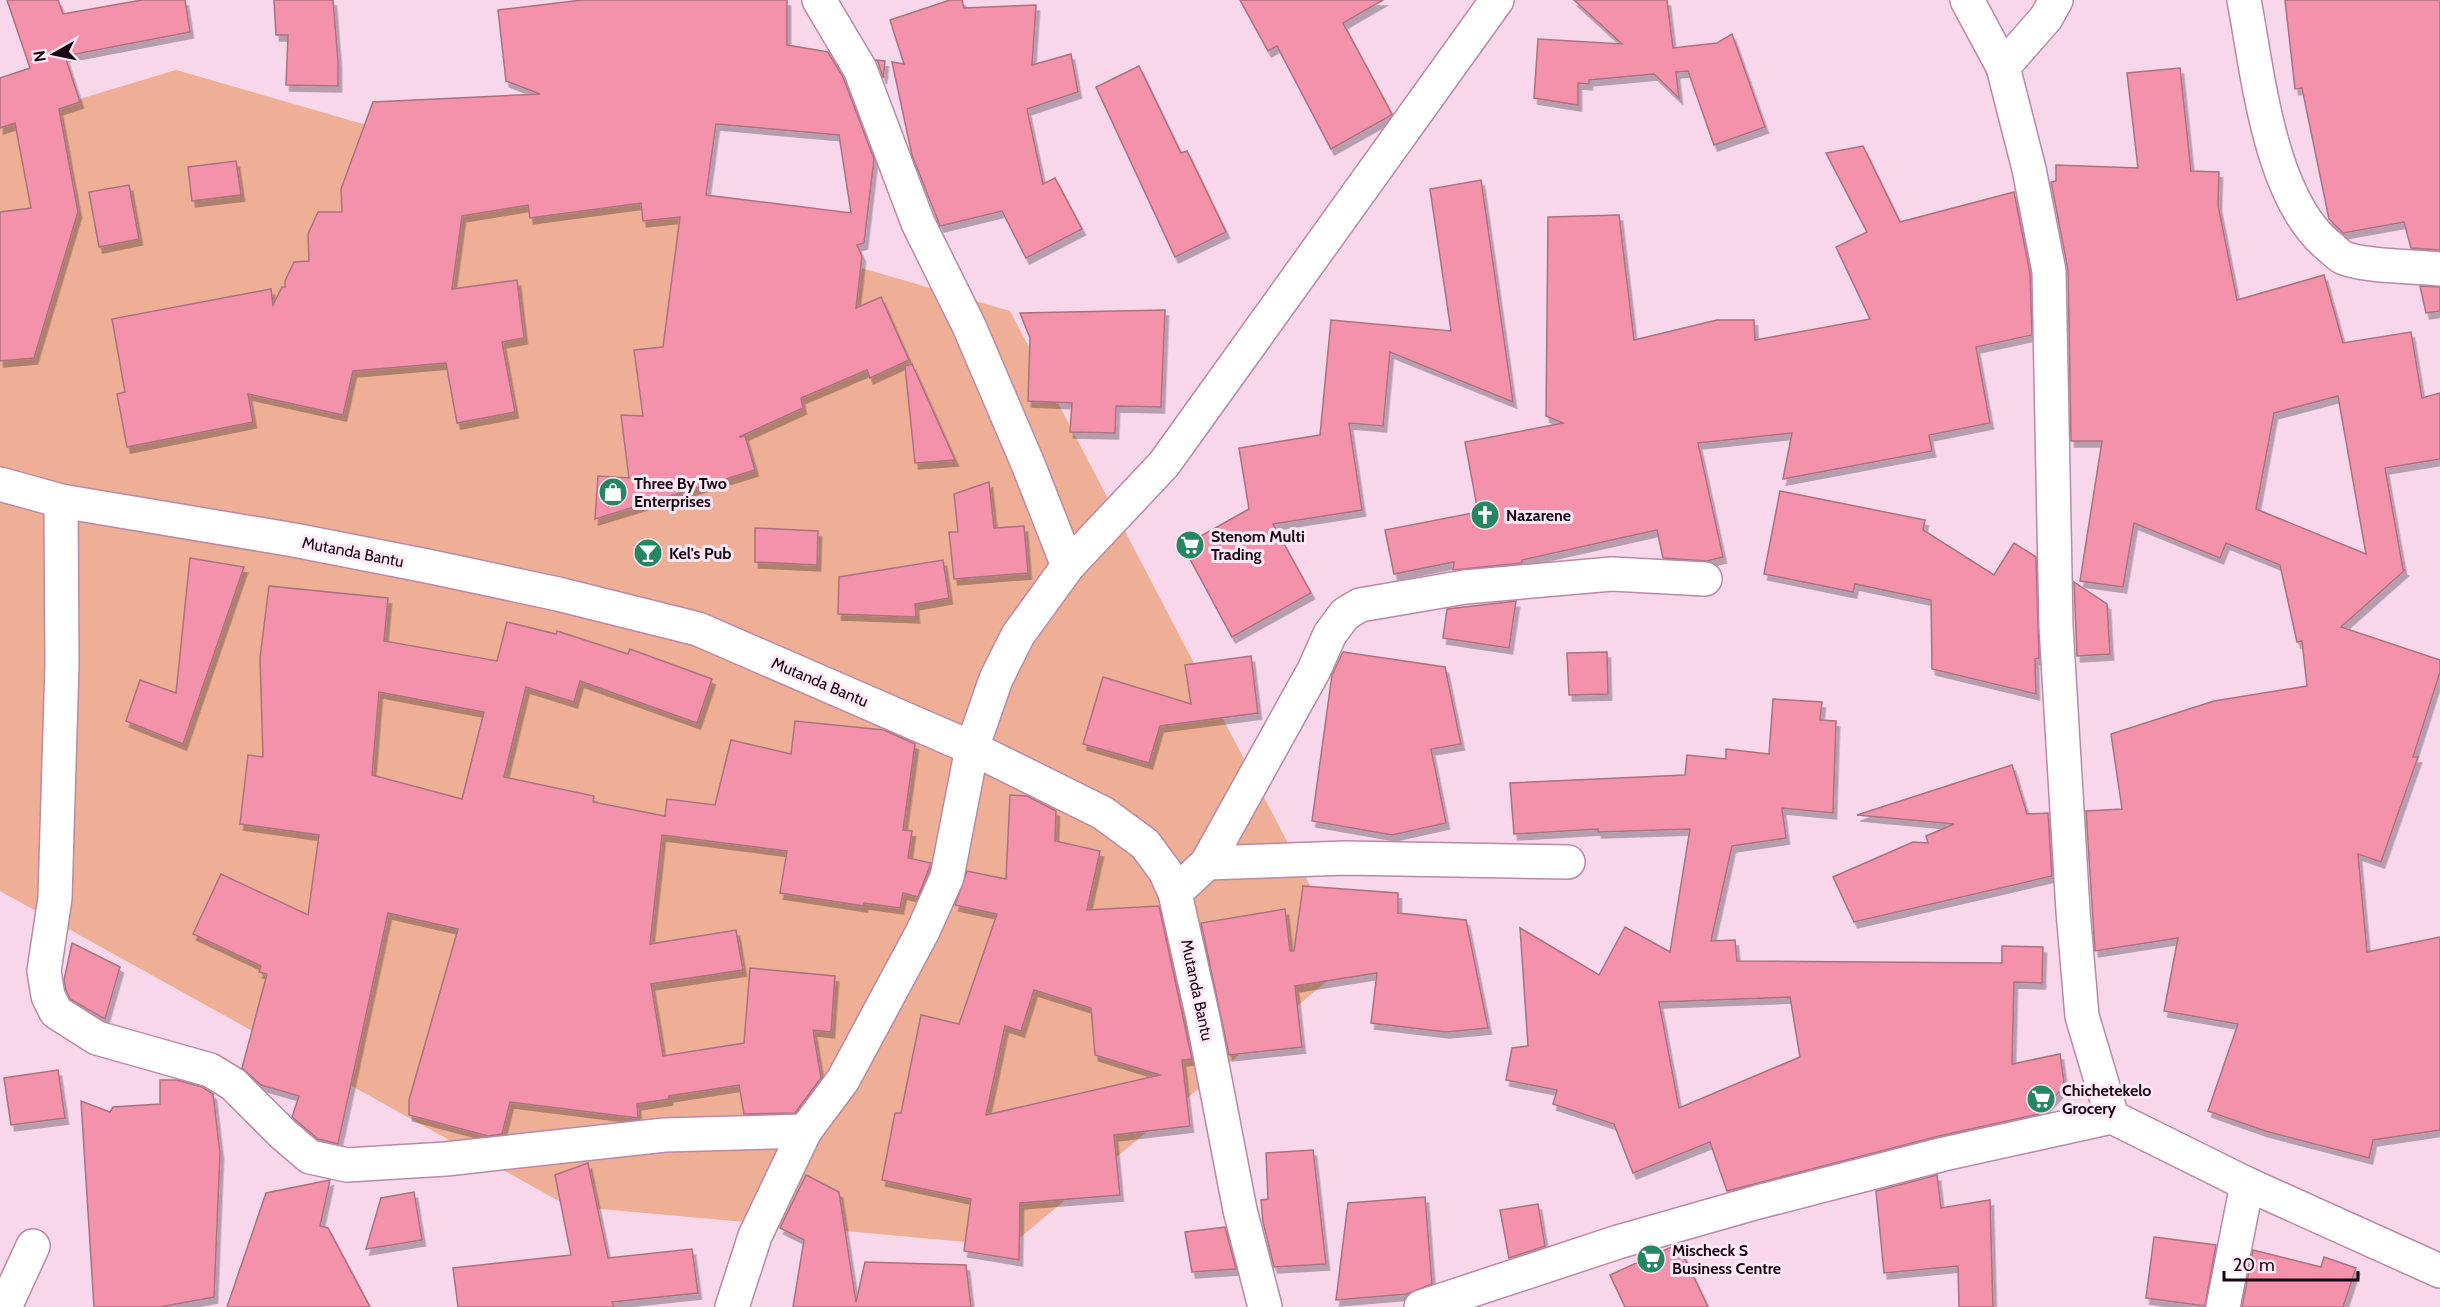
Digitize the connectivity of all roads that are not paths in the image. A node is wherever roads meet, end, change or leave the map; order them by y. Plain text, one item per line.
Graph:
1 (819, 0) edge
2 (1497, 0) edge
3 (1967, 0) edge
4 (2056, 0) edge
5 (2244, 0) edge
6 (2003, 67) junction
7 (2440, 268) edge
8 (0, 484) edge
9 (60, 501) junction
10 (1068, 566) junction
11 (1705, 579) dead end
12 (972, 748) junction
13 (1568, 862) dead end
14 (1207, 863) junction
15 (1176, 893) junction
16 (2112, 1117) junction
17 (805, 1131) junction
18 (2247, 1184) junction
19 (33, 1246) dead end
20 (2440, 1271) edge
21 (5, 1307) edge
22 (732, 1307) edge
23 (1265, 1307) edge
24 (1421, 1307) edge
25 (2223, 1307) edge

1 - 10 street
2 - 10 street
3 - 6 street
4 - 6 street
5 - 7 street
6 - 16 street
8 - 9 street, Mutanda Bantu
9 - 12 street, Mutanda Bantu
9 - 17 street
10 - 12 street
11 - 14 street
12 - 15 street, Mutanda Bantu
12 - 17 street
13 - 14 street
14 - 15 street
15 - 23 street, Mutanda Bantu
16 - 18 street
16 - 24 street
17 - 22 street
18 - 20 street
18 - 25 street
19 - 21 street

